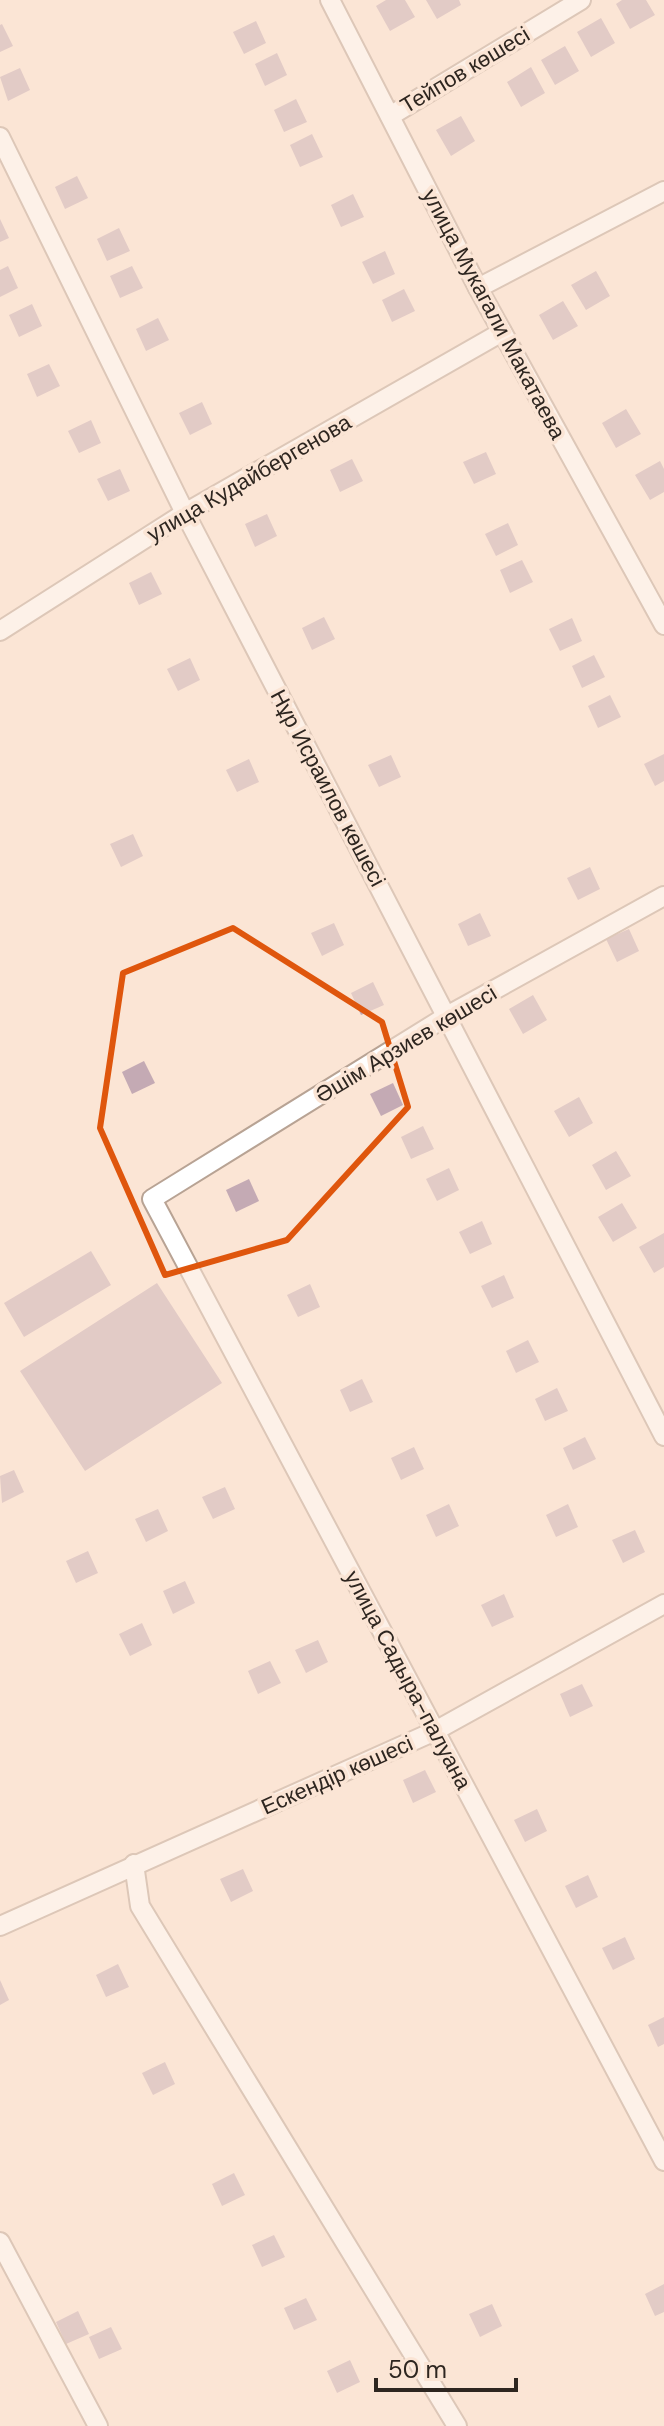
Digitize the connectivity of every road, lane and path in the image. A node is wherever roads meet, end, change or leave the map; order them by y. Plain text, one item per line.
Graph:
1 (330, 0) edge
2 (581, 0) edge
3 (390, 116) junction
4 (0, 137) edge
5 (664, 191) edge
6 (478, 288) junction
7 (502, 332) junction
8 (185, 513) junction
9 (664, 625) edge
10 (0, 631) edge
11 (664, 896) edge
12 (447, 1016) junction
13 (152, 1199) joint
14 (664, 1436) edge
15 (664, 1604) edge
16 (435, 1731) junction
17 (134, 1864) junction
18 (0, 1926) edge
19 (664, 2161) edge
20 (0, 2242) edge
21 (98, 2426) edge
22 (457, 2426) edge

1 - 3 street, улица Мукагали Макатаева
2 - 3 street, Тейпов көшесі
3 - 6 street, улица Мукагали Макатаева
4 - 8 street, Нұр Исраилов көшесі
5 - 6 street
6 - 7 street, улица Мукагали Макатаева
7 - 8 street, улица Кудайбергенова
7 - 9 street, улица Мукагали Макатаева
8 - 10 street, улица Кудайбергенова
8 - 12 street, Нұр Исраилов көшесі
11 - 12 street, Әшім Арзиев көшесі
12 - 13 street, Әшім Арзиев көшесі
12 - 14 street, Нұр Исраилов көшесі
13 - 16 street, улица Садыра-палуана
15 - 16 street, Ескендір көшесі
16 - 17 street, Ескендір көшесі
16 - 19 street, улица Садыра-палуана
17 - 18 street, Ескендір көшесі
17 - 22 street
20 - 21 street

